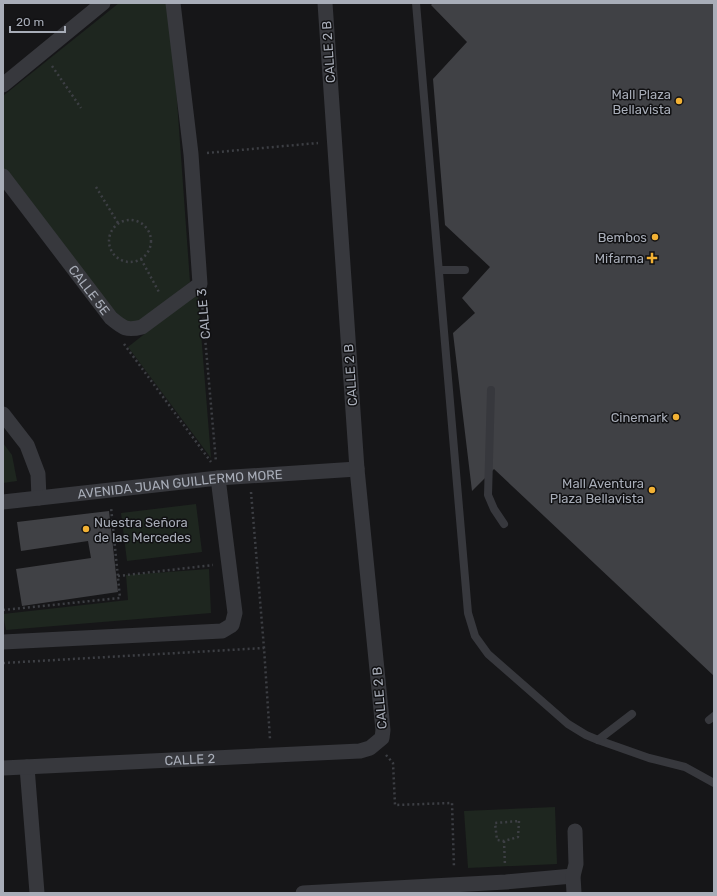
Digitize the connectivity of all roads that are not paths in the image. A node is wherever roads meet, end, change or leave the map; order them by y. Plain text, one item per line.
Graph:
1 (103, 3) edge
2 (173, 3) edge
3 (325, 3) edge
4 (416, 3) edge
5 (3, 84) edge
6 (3, 176) edge
7 (439, 270) junction
8 (465, 270) dead end
9 (200, 284) joint
10 (491, 390) dead end
11 (3, 414) edge
12 (357, 470) junction
13 (218, 478) junction
14 (39, 498) junction
15 (3, 502) edge
16 (504, 524) dead end
17 (3, 642) edge
18 (632, 714) dead end
19 (598, 740) junction
20 (376, 744) joint
21 (27, 767) junction
22 (3, 768) edge
23 (714, 783) edge
24 (575, 831) dead end
25 (573, 876) junction
26 (428, 889) edge
27 (37, 893) edge
28 (303, 893) edge
29 (574, 893) edge

1 - 5 street
2 - 9 street, CALLE 3
3 - 12 street, CALLE 2 B
4 - 7 lane
6 - 9 street, CALLE 5E
7 - 8 lane
7 - 19 lane
10 - 16 lane
11 - 14 street
12 - 13 street, AVENIDA JUAN GUILLERMO MORE
12 - 20 street, CALLE 2 B
13 - 14 street, AVENIDA JUAN GUILLERMO MORE
13 - 17 street
14 - 15 street, AVENIDA JUAN GUILLERMO MORE
18 - 19 lane
19 - 23 lane
20 - 21 street, CALLE 2
21 - 22 street, CALLE 2
21 - 27 street
24 - 25 street
25 - 26 street
25 - 29 street
26 - 28 street

